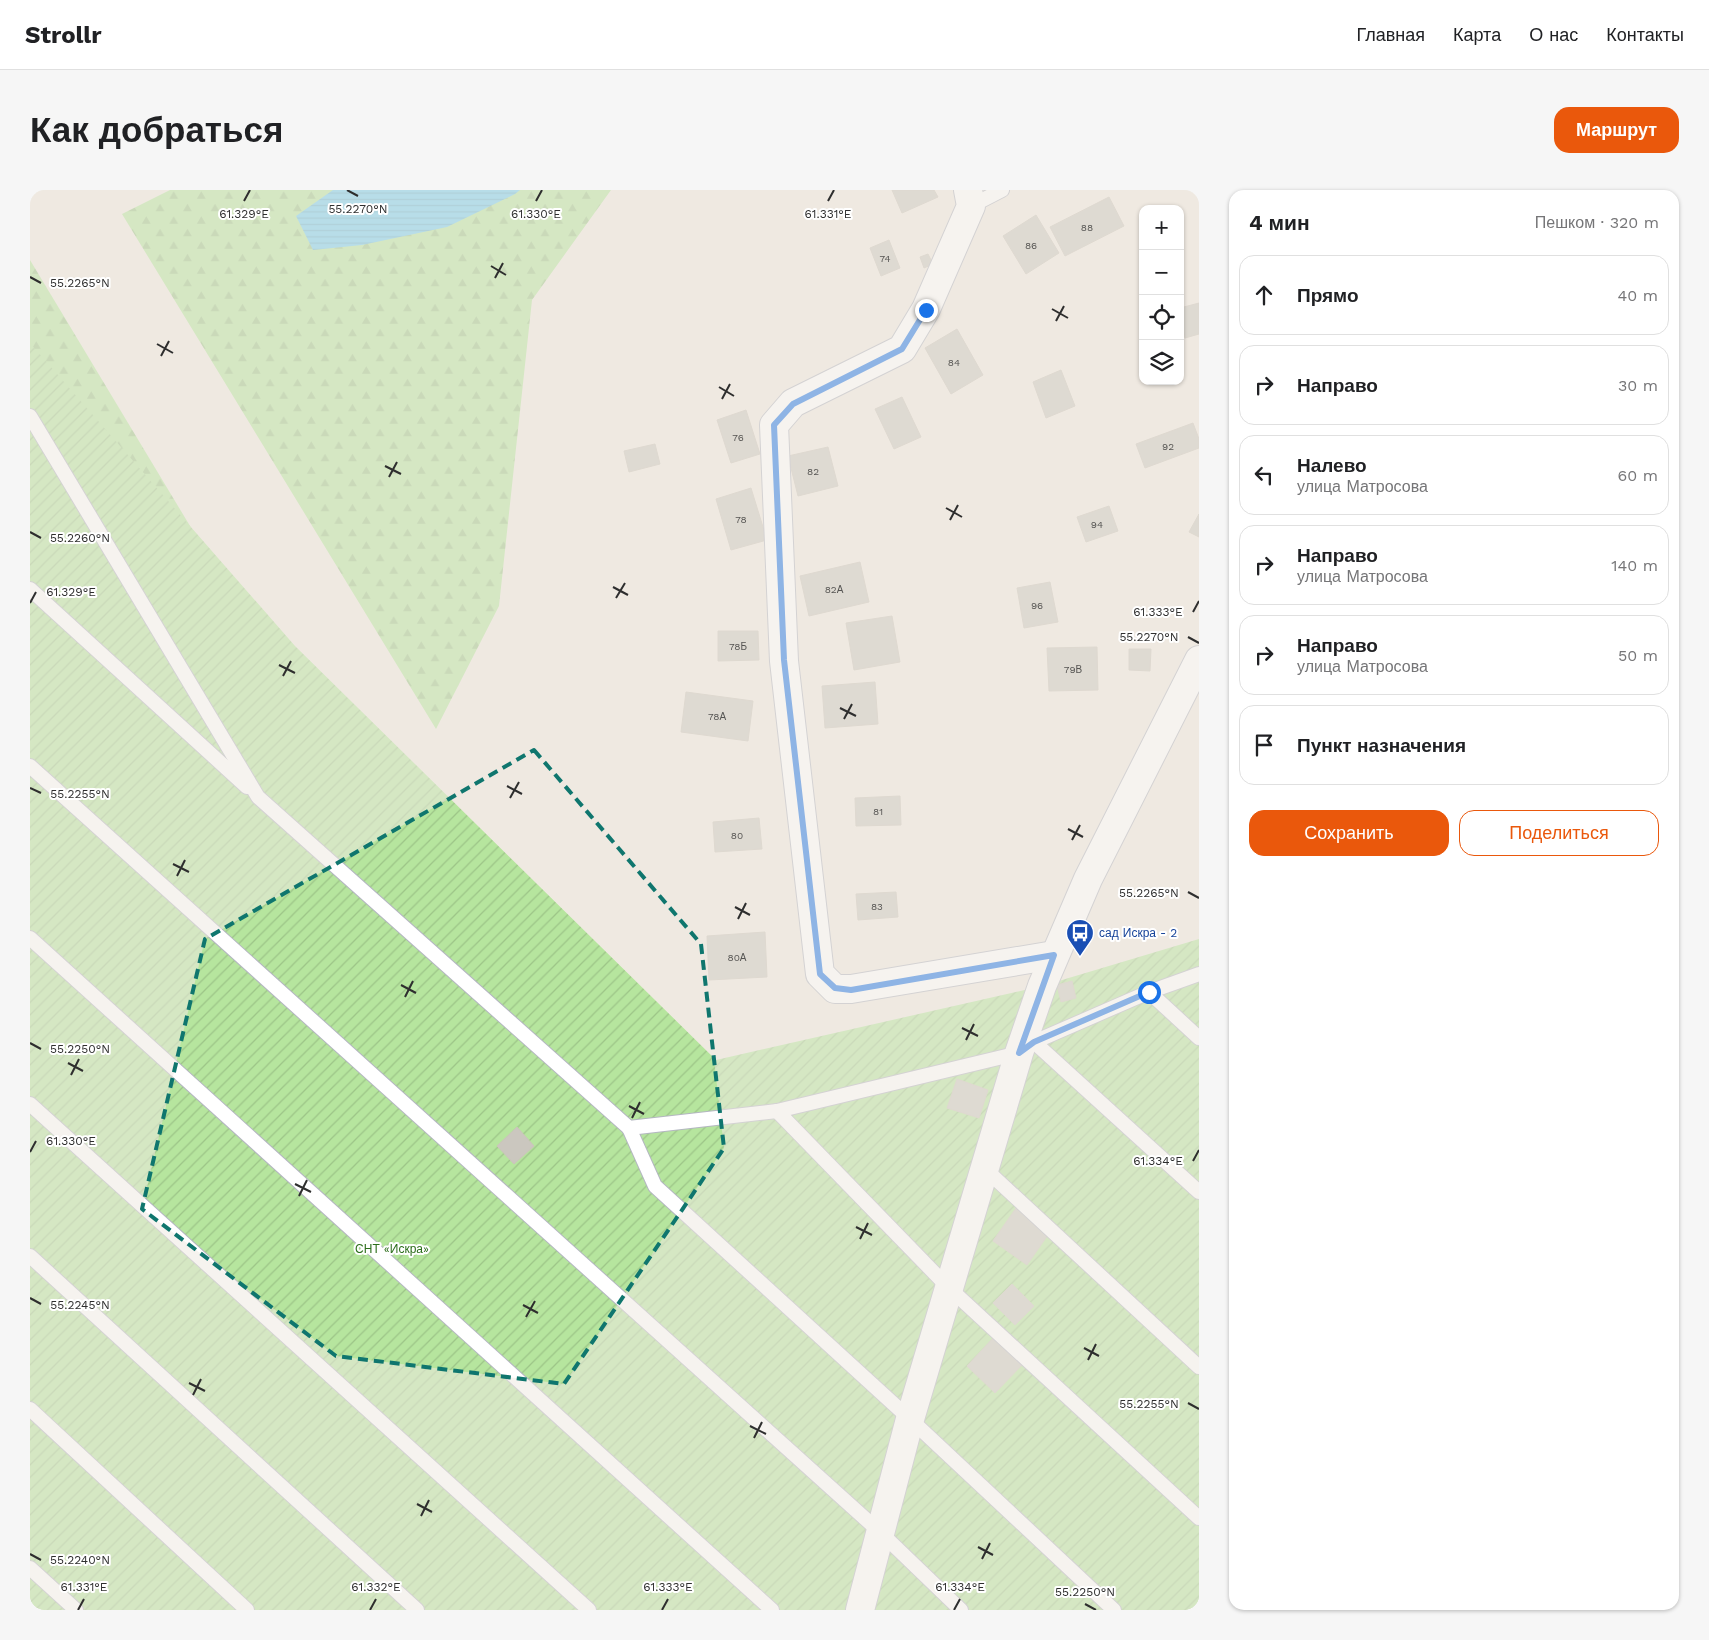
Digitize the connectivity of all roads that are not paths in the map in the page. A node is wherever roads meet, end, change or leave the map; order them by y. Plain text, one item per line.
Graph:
1 (1002, 190) edge
2 (970, 198) edge
3 (30, 416) edge
4 (30, 589) edge
5 (1199, 660) edge
6 (30, 766) edge
7 (258, 797) junction
8 (30, 938) edge
9 (1054, 955) junction
10 (1199, 974) edge
11 (1149, 992) junction
12 (1199, 1038) edge
13 (1027, 1047) junction
14 (30, 1104) edge
15 (777, 1111) junction
16 (629, 1128) junction
17 (984, 1168) junction
18 (1199, 1192) edge
19 (30, 1256) edge
20 (948, 1287) junction
21 (1199, 1367) edge
22 (30, 1409) edge
23 (910, 1419) junction
24 (1199, 1518) edge
25 (880, 1532) junction
26 (30, 1568) edge
27 (76, 1610) edge
28 (247, 1610) edge
29 (417, 1610) edge
30 (589, 1610) edge
31 (772, 1610) edge
32 (860, 1610) edge
33 (961, 1610) edge
34 (1114, 1610) edge

1 - 2 lane
2 - 9 street
3 - 7 lane
4 - 7 lane
5 - 9 street
6 - 25 lane
7 - 16 lane
8 - 31 lane
9 - 13 street
10 - 11 lane
11 - 12 lane
11 - 13 lane
13 - 15 lane
13 - 17 street
13 - 18 lane
14 - 30 lane
15 - 16 lane
15 - 20 lane
16 - 23 lane
17 - 20 street
17 - 21 lane
19 - 29 lane
20 - 23 street
20 - 24 lane
22 - 28 lane
23 - 25 street
23 - 34 lane
25 - 32 street
25 - 33 lane
26 - 27 lane

